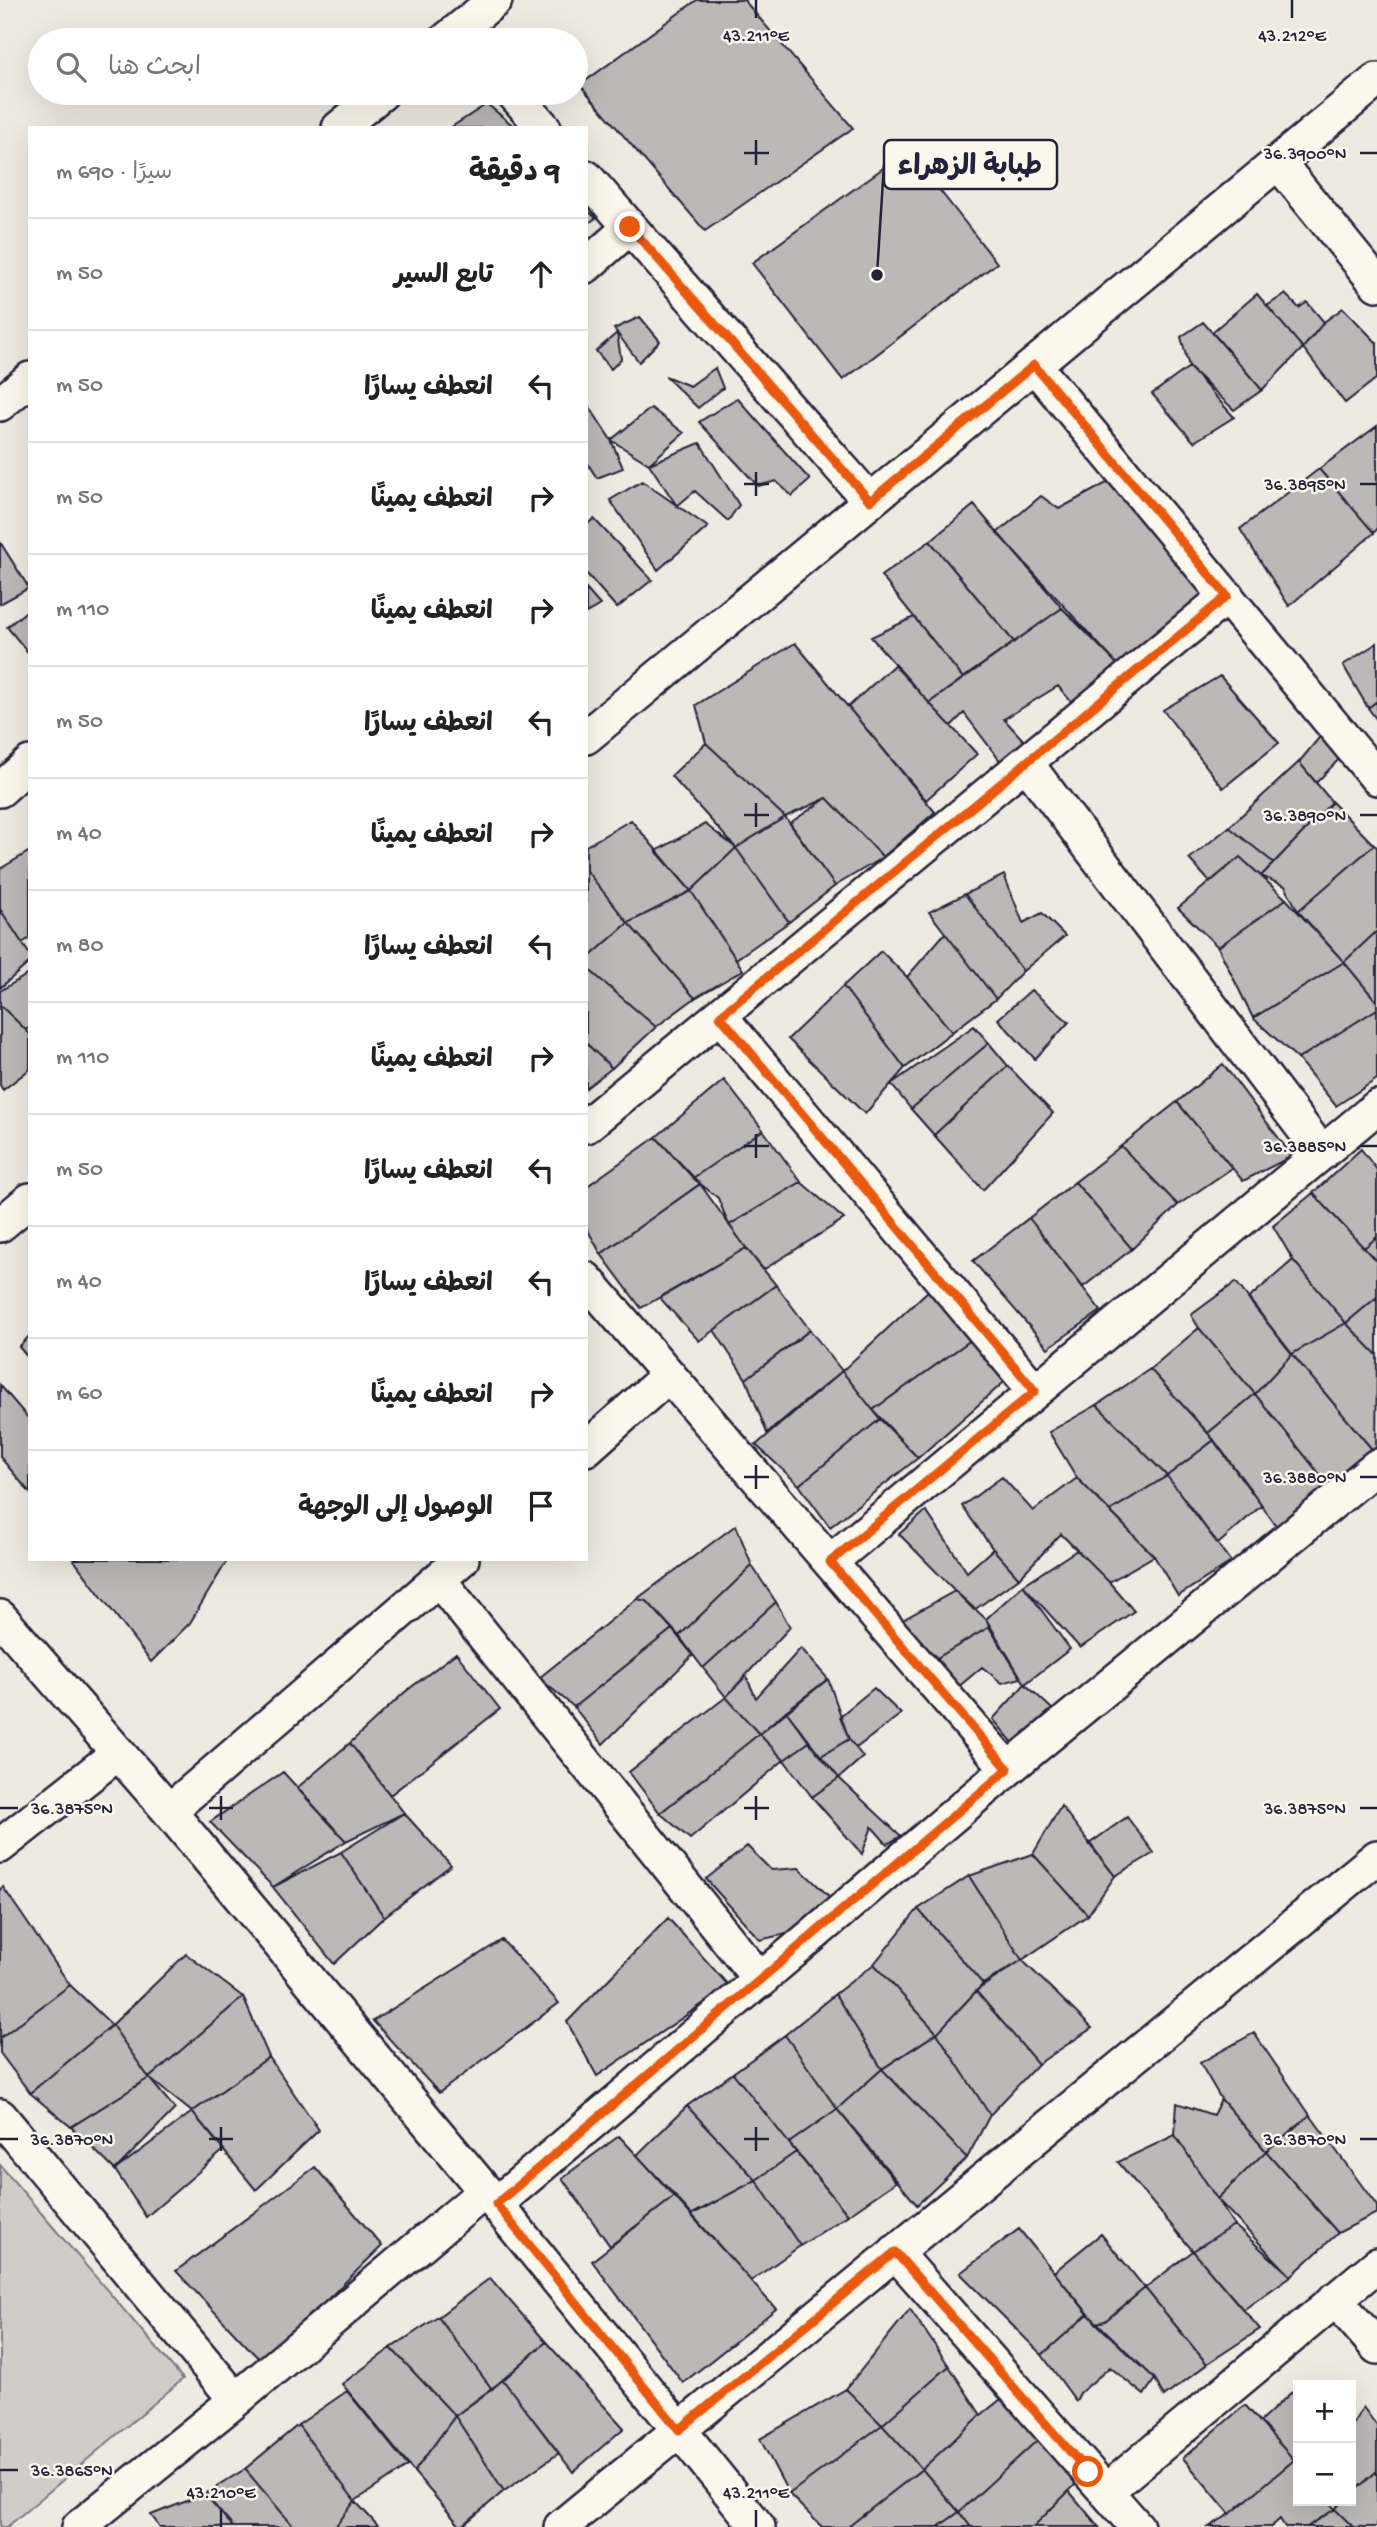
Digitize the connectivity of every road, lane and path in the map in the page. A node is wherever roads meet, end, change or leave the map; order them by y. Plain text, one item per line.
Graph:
1 (495, 0) edge
2 (466, 28) edge
3 (1377, 80) edge
4 (367, 105) edge
5 (524, 105) edge
6 (341, 126) edge
7 (542, 126) edge
8 (1278, 162) junction
9 (588, 179) edge
10 (630, 227) junction
11 (588, 264) edge
12 (1377, 284) edge
13 (1034, 365) junction
14 (28, 381) edge
15 (0, 404) edge
16 (870, 501) junction
17 (1227, 596) junction
18 (588, 735) edge
19 (1026, 762) junction
20 (28, 765) edge
21 (1377, 778) edge
22 (0, 790) edge
23 (720, 1016) junction
24 (1377, 1107) edge
25 (588, 1124) edge
26 (1322, 1153) junction
27 (28, 1201) edge
28 (1, 1221) edge
29 (588, 1281) edge
30 (669, 1375) junction
31 (1035, 1391) junction
32 (588, 1447) edge
33 (1377, 1466) edge
34 (830, 1562) junction
35 (450, 1569) edge
36 (0, 1617) edge
37 (118, 1753) junction
38 (1008, 1769) junction
39 (169, 1811) junction
40 (0, 1846) edge
41 (1377, 1857) edge
42 (761, 1981) junction
43 (0, 2116) edge
44 (490, 2198) junction
45 (895, 2252) junction
46 (1377, 2265) edge
47 (1335, 2299) junction
48 (1377, 2347) edge
49 (236, 2400) junction
50 (679, 2430) junction
51 (1106, 2491) junction
52 (79, 2527) edge
53 (561, 2527) edge
54 (758, 2527) edge
55 (1137, 2527) edge

1 - 2 street
3 - 8 street
4 - 6 street
5 - 7 street
8 - 12 street
8 - 13 street
9 - 10 street
10 - 11 street
10 - 16 street
13 - 16 street
13 - 17 street
14 - 15 street
16 - 18 street
17 - 19 street
17 - 21 street
19 - 23 street
19 - 26 street
20 - 22 street
23 - 25 street
23 - 31 street
24 - 26 street
26 - 31 street
27 - 28 street
29 - 30 street
30 - 32 street
30 - 34 street
31 - 34 street
33 - 38 street
34 - 38 street
35 - 39 street
35 - 42 street
36 - 37 street
37 - 39 street
37 - 40 street
38 - 42 street
39 - 44 street
41 - 45 street
42 - 44 street
43 - 49 street
44 - 49 street
44 - 50 street
45 - 50 street
45 - 51 street
46 - 47 street
47 - 48 street
47 - 51 street
49 - 52 street
50 - 53 street
50 - 54 street
51 - 55 street

